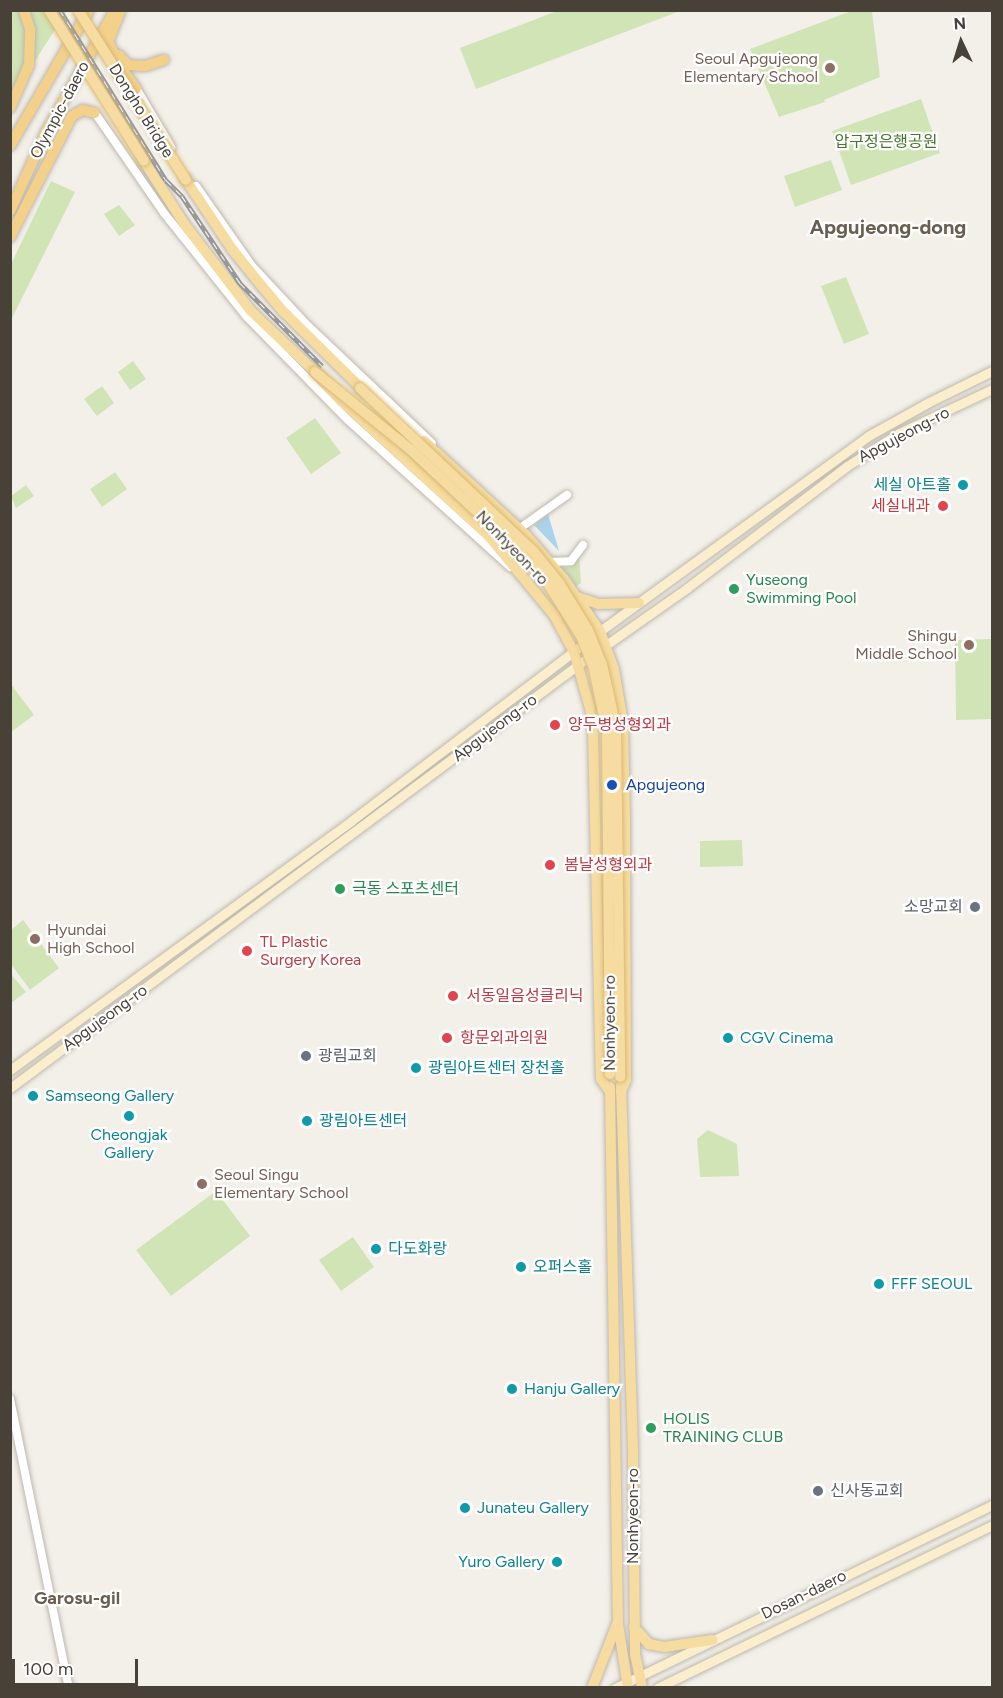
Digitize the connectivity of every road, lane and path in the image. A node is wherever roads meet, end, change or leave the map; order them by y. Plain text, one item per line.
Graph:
1 (24, 10) edge
2 (49, 10) edge
3 (78, 10) edge
4 (89, 10) edge
5 (114, 10) edge
6 (121, 10) edge
7 (108, 41) junction
8 (164, 60) dead end
9 (136, 88) joint
10 (10, 108) edge
11 (95, 113) joint
12 (10, 146) edge
13 (144, 161) joint
14 (186, 180) joint
15 (10, 211) edge
16 (10, 237) edge
17 (993, 371) edge
18 (315, 372) junction
19 (360, 388) junction
20 (993, 390) edge
21 (567, 495) dead end
22 (524, 531) junction
23 (583, 546) dead end
24 (548, 562) junction
25 (522, 576) junction
26 (576, 597) junction
27 (639, 603) junction
28 (600, 631) junction
29 (606, 645) junction
30 (574, 652) junction
31 (579, 664) junction
32 (623, 729) junction
33 (593, 730) junction
34 (624, 753) junction
35 (594, 756) junction
36 (10, 1070) edge
37 (615, 1076) junction
38 (10, 1088) edge
39 (615, 1092) junction
40 (10, 1399) edge
41 (993, 1505) edge
42 (993, 1525) edge
43 (618, 1624) junction
44 (634, 1626) junction
45 (712, 1640) junction
46 (639, 1674) junction
47 (627, 1685) edge
48 (69, 1688) edge
49 (592, 1688) edge
50 (615, 1688) edge
51 (642, 1688) edge
52 (657, 1688) edge

1 - 10 highway
2 - 13 main road, Dongho Bridge, bridge
3 - 14 main road, Dongho Bridge, bridge
4 - 12 highway, Olympic-daero
5 - 15 highway, Olympic-daero
6 - 7 highway
7 - 8 highway
7 - 9 highway
9 - 22 street
11 - 16 highway
11 - 25 street
13 - 18 main road, Nonhyeon-ro
14 - 19 main road, Nonhyeon-ro
17 - 27 main road, Apgujeong-ro
18 - 25 main road, Nonhyeon-ro, bridge
18 - 37 main road, Nonhyeon-ro, bridge
19 - 22 main road, Nonhyeon-ro, bridge
19 - 37 main road, Nonhyeon-ro, bridge
20 - 29 main road, Apgujeong-ro
21 - 22 street
22 - 24 main road, Nonhyeon-ro
23 - 24 street
24 - 26 main road, Nonhyeon-ro
25 - 30 main road, Nonhyeon-ro
26 - 27 main road
26 - 28 main road, Nonhyeon-ro
27 - 28 main road, Apgujeong-ro
28 - 29 main road, Nonhyeon-ro
28 - 30 main road, Apgujeong-ro
29 - 31 main road, Apgujeong-ro
29 - 32 main road, Nonhyeon-ro
30 - 31 main road, Nonhyeon-ro
30 - 36 main road, Apgujeong-ro
31 - 33 main road, Nonhyeon-ro
31 - 38 main road, Apgujeong-ro
32 - 33 main road
32 - 34 main road, Nonhyeon-ro
33 - 35 main road, Nonhyeon-ro
34 - 35 main road
34 - 39 main road, Nonhyeon-ro
35 - 39 main road, Nonhyeon-ro
37 - 39 main road, Nonhyeon-ro
39 - 43 main road, Nonhyeon-ro
39 - 44 main road, Nonhyeon-ro
40 - 48 street
41 - 45 main road, Dosan-daero
42 - 52 main road, Dosan-daero
43 - 47 main road, Nonhyeon-ro
43 - 49 main road
44 - 45 main road
44 - 46 main road, Nonhyeon-ro
45 - 46 main road, Dosan-daero
46 - 47 main road, Dosan-daero
46 - 51 main road, Nonhyeon-ro
47 - 50 main road, Dosan-daero

